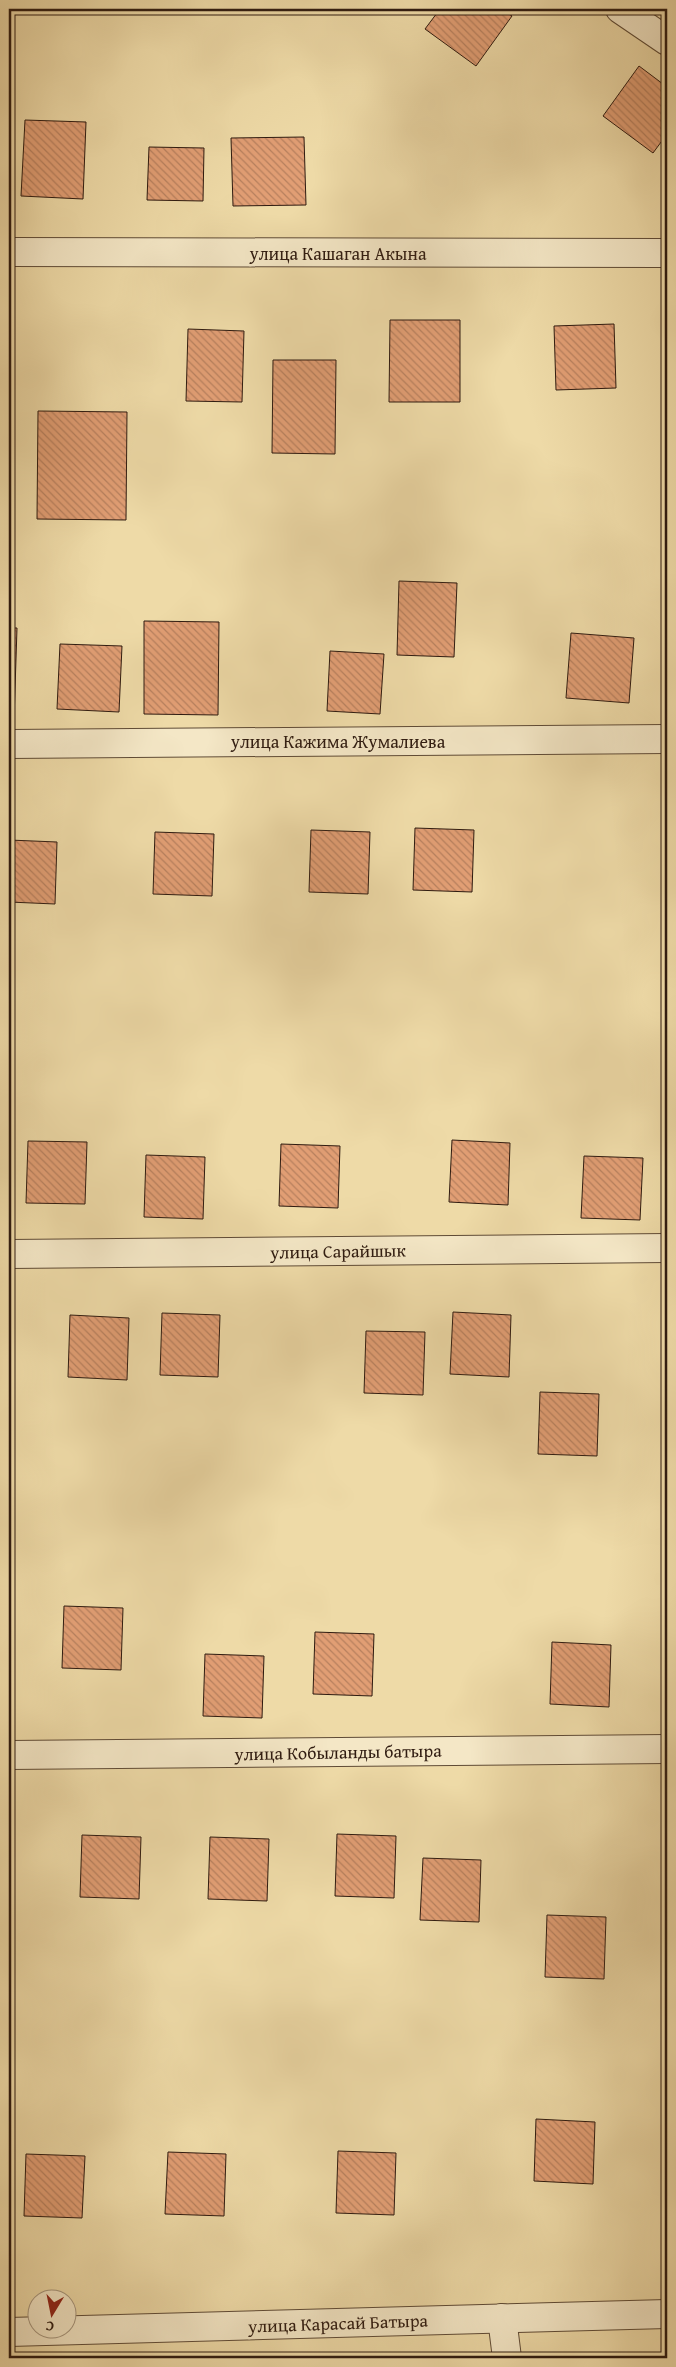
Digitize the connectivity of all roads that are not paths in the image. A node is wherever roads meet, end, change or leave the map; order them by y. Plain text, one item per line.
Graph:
1 (620, 9) edge
2 (667, 41) edge
3 (9, 252) edge
4 (667, 254) edge
5 (667, 739) edge
6 (9, 744) edge
7 (667, 1248) edge
8 (9, 1254) edge
9 (667, 1749) edge
10 (9, 1755) edge
11 (667, 2314) edge
12 (502, 2318) junction
13 (9, 2332) edge
14 (507, 2358) edge

1 - 2 street
3 - 4 street, улица Кашаган Акына
5 - 6 street, улица Кажима Жумалиева
7 - 8 street, улица Сарайшык
9 - 10 street, улица Кобыланды батыра
11 - 12 street, улица Карасай Батыра
12 - 13 street, улица Карасай Батыра
12 - 14 street

